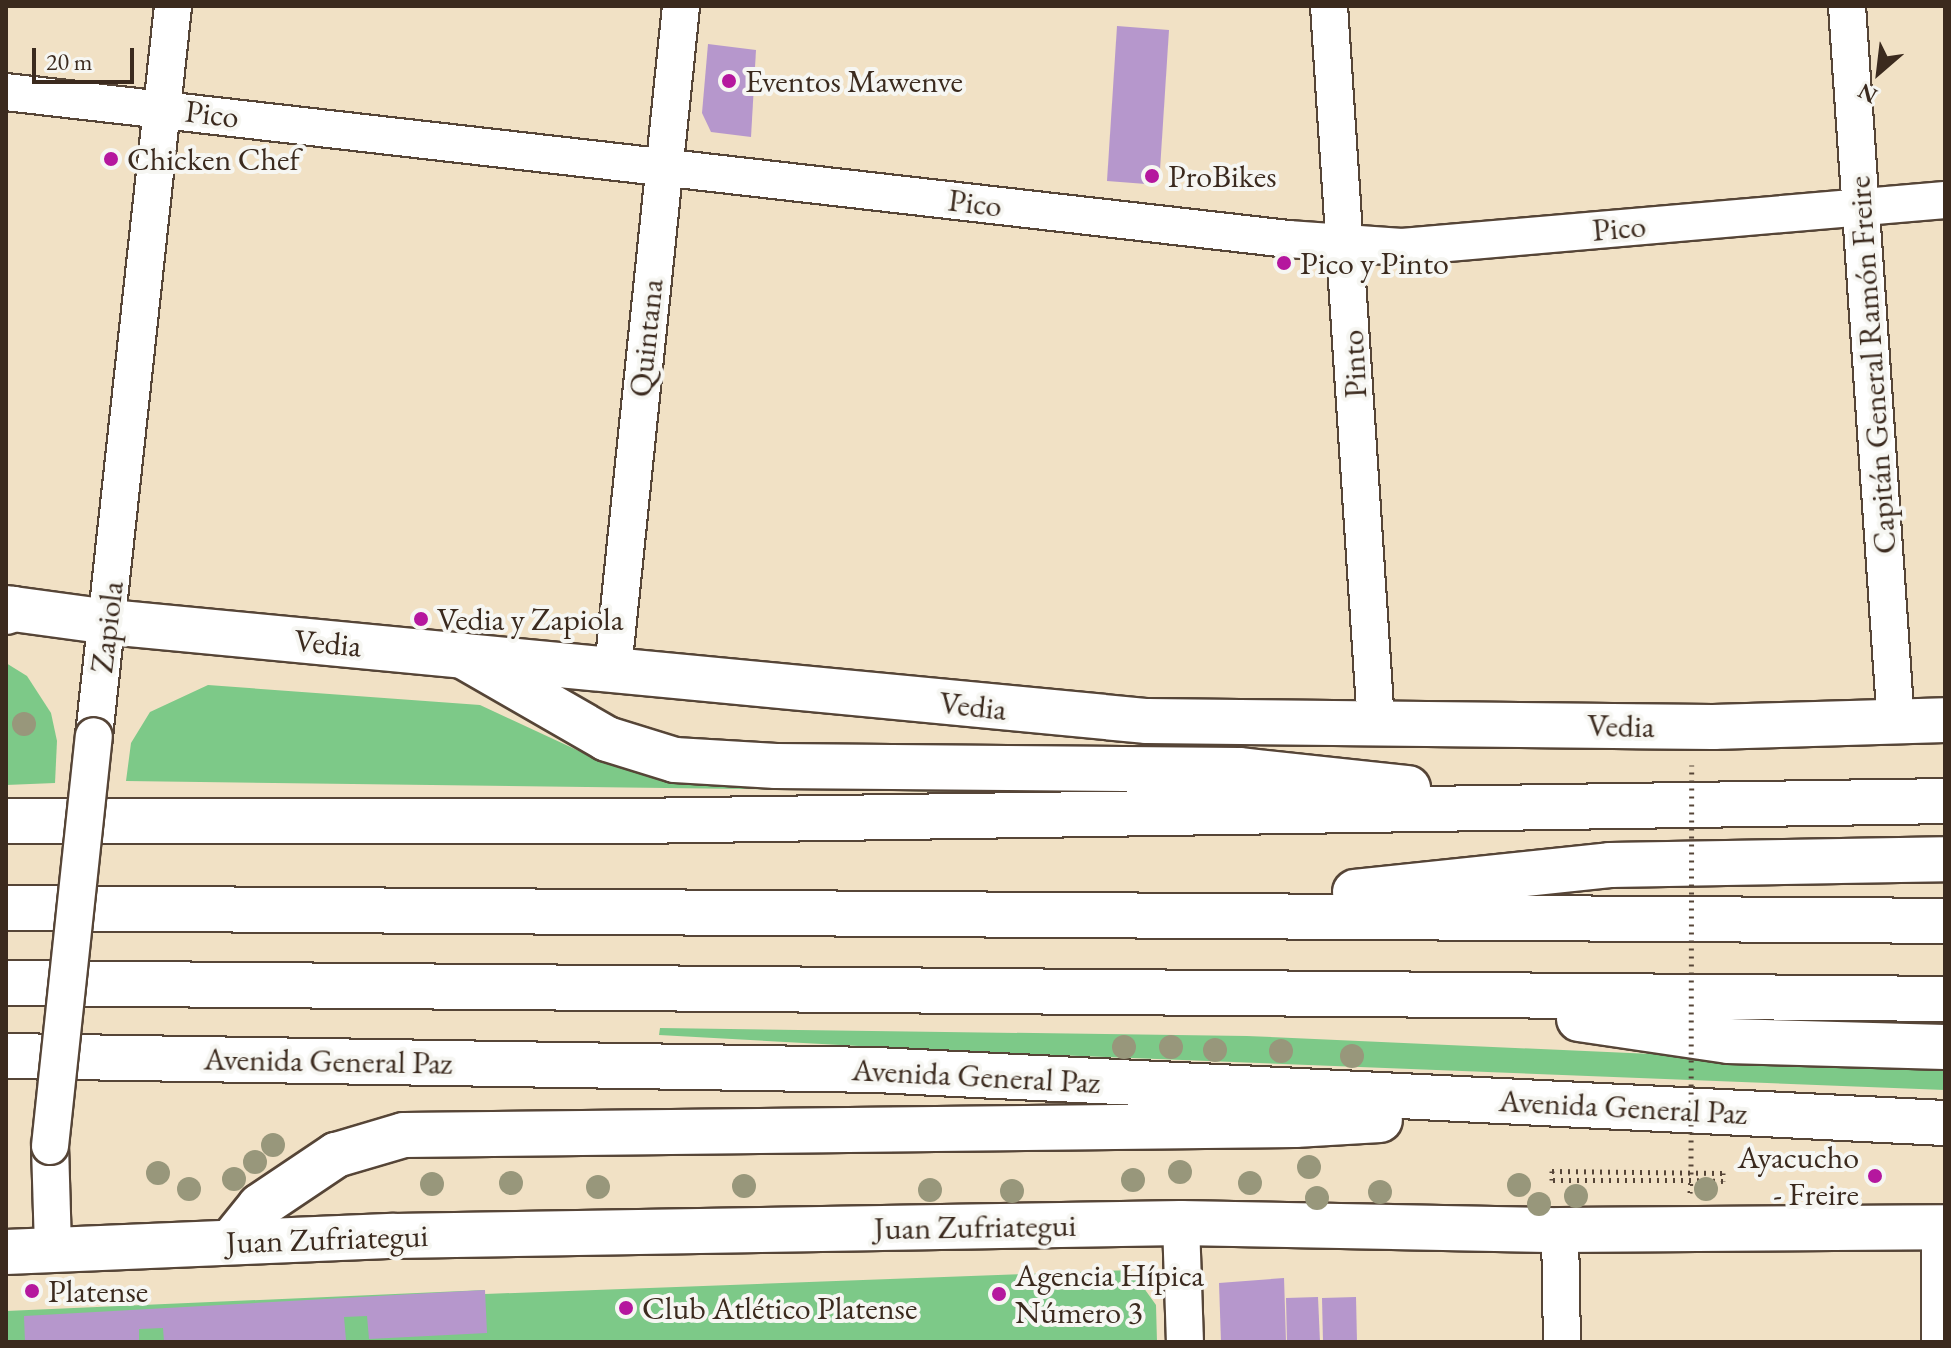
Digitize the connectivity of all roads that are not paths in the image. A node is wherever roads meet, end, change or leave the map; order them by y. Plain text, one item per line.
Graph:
1 (173, 6) edge
2 (681, 6) edge
3 (1329, 6) edge
4 (1847, 6) edge
5 (6, 92) edge
6 (163, 108) junction
7 (663, 167) junction
8 (1945, 200) edge
9 (1862, 206) junction
10 (1347, 242) junction
11 (8, 610) edge
12 (109, 622) junction
13 (461, 655) junction
14 (613, 669) junction
15 (1945, 720) edge
16 (1376, 723) junction
17 (1896, 724) junction
18 (1945, 801) edge
19 (1605, 808) junction
20 (6, 821) edge
21 (1945, 859) edge
22 (6, 908) edge
23 (1154, 914) junction
24 (1945, 921) edge
25 (6, 983) edge
26 (1415, 995) junction
27 (1945, 999) edge
28 (1945, 1047) edge
29 (6, 1056) edge
30 (1589, 1106) junction
31 (1945, 1123) edge
32 (1181, 1223) junction
33 (1942, 1227) edge
34 (1560, 1230) junction
35 (231, 1242) junction
36 (53, 1249) junction
37 (6, 1252) edge
38 (1185, 1342) edge
39 (1562, 1342) edge
40 (1940, 1342) edge

1 - 6 street, Zapiola
2 - 7 street, Quintana
3 - 10 street, Pinto
4 - 9 street, Capitán General Ramón Freire
5 - 6 street, Pico
6 - 7 street, Pico
6 - 12 street, Zapiola
7 - 10 street, Pico
7 - 14 street, Quintana
8 - 9 street, Pico
9 - 10 street, Pico
9 - 17 street, Capitán General Ramón Freire
10 - 16 street, Pinto
11 - 12 main road, Vedia
12 - 13 main road, Vedia
12 - 36 street, Zapiola, bridge
13 - 14 main road, Vedia
13 - 19 main road
14 - 16 main road, Vedia
15 - 17 main road, Vedia
16 - 17 main road, Vedia
18 - 19 main road
19 - 20 main road
21 - 23 main road
22 - 23 main road
23 - 24 main road
25 - 26 main road
26 - 27 main road
26 - 28 main road
29 - 30 main road, Avenida General Paz
30 - 31 main road, Avenida General Paz
30 - 35 main road
32 - 34 main road, Juan Zufriategui
32 - 35 main road, Juan Zufriategui
32 - 38 street
33 - 34 main road, Juan Zufriategui
33 - 40 street
34 - 39 street
35 - 36 main road, Juan Zufriategui
36 - 37 main road, Juan Zufriategui

